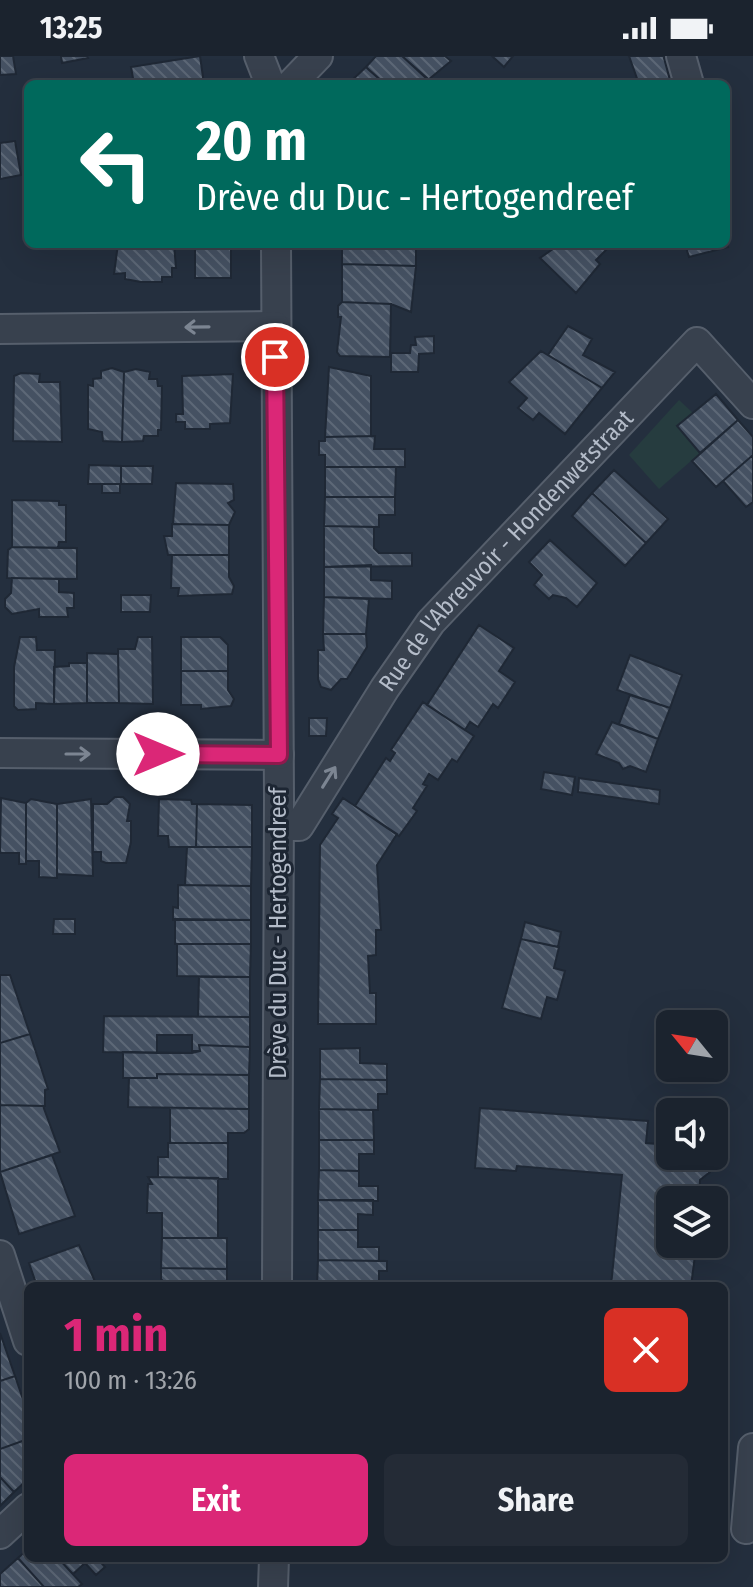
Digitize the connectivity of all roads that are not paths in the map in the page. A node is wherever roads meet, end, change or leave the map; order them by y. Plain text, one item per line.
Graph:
1 (259, 56) edge
2 (318, 56) edge
3 (681, 56) edge
4 (268, 80) edge
5 (295, 80) edge
6 (688, 80) edge
7 (276, 248) edge
8 (275, 326) junction
9 (0, 329) edge
10 (753, 404) edge
11 (0, 753) edge
12 (279, 755) junction
13 (279, 826) junction
14 (0, 1255) edge
15 (277, 1282) edge
16 (24, 1329) edge
17 (753, 1448) edge
18 (24, 1512) edge
19 (741, 1530) edge
20 (0, 1534) edge
21 (274, 1562) edge
22 (273, 1587) edge

1 - 4 street
2 - 5 street
3 - 6 street
7 - 8 street, Drève du Duc - Hertogendreef
8 -> 9 street
8 - 12 street, Drève du Duc - Hertogendreef
13 -> 10 street, Rue de l'Abreuvoir - Hondenwetstraat
11 -> 12 street
12 - 13 street, Drève du Duc - Hertogendreef
13 - 15 street, Drève du Duc - Hertogendreef
14 - 16 street
17 - 19 street
18 - 20 street
21 - 22 street

